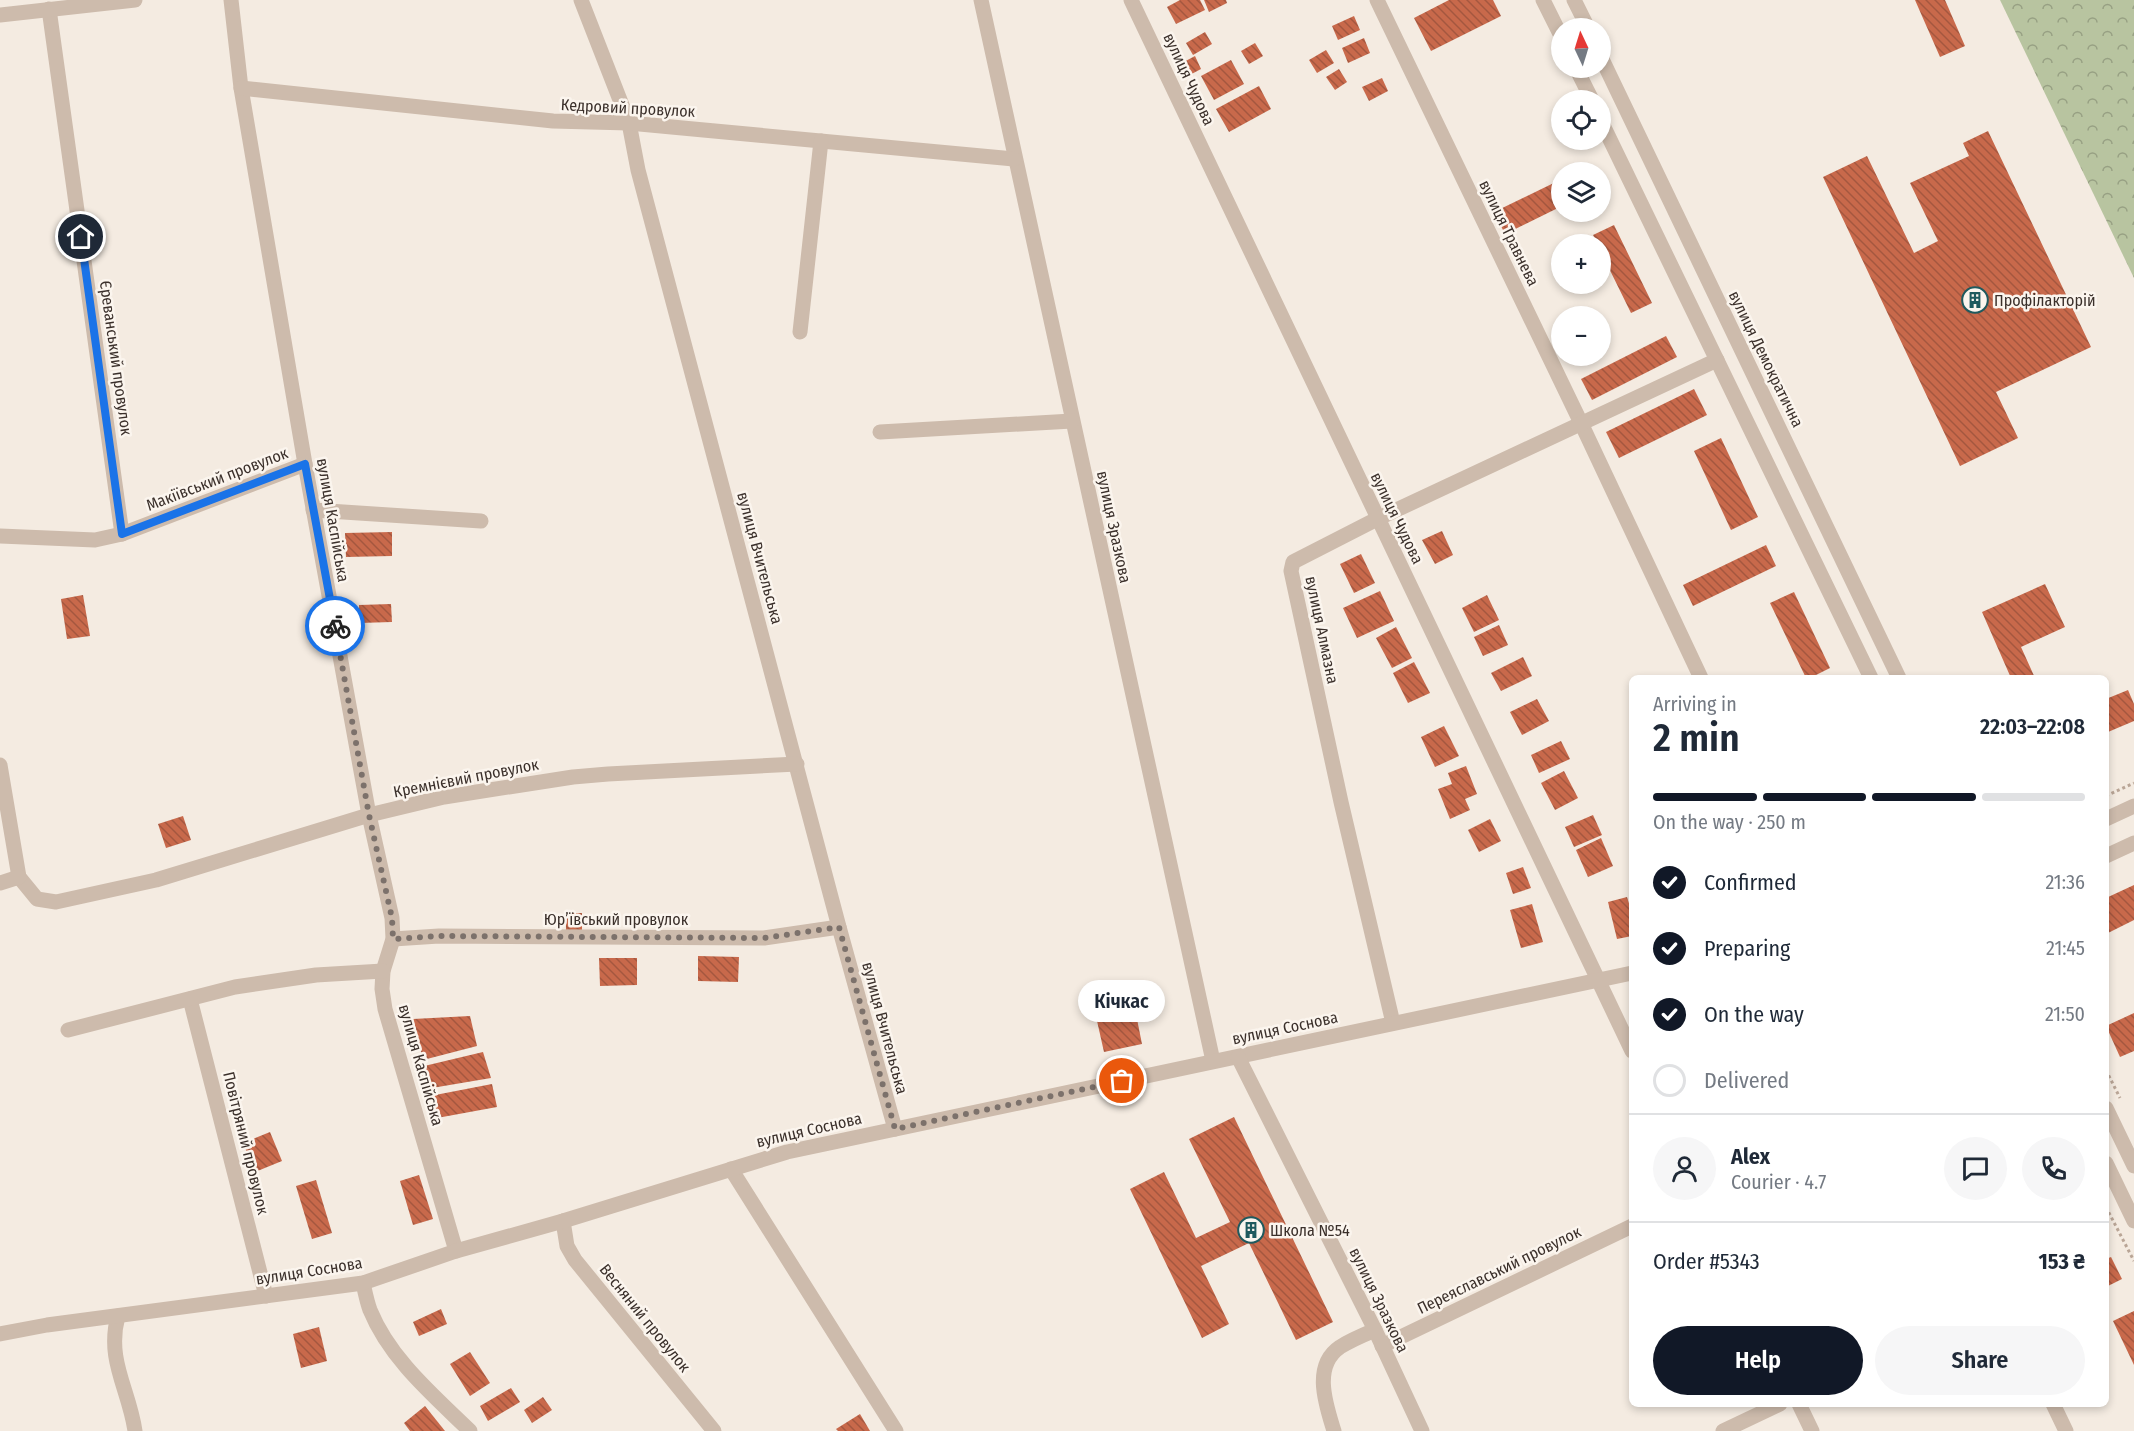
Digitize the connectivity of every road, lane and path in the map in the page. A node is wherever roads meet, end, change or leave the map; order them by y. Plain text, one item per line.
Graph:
1 (135, 0) edge
2 (231, 0) edge
3 (581, 0) edge
4 (981, 0) edge
5 (1131, 0) edge
6 (1377, 0) edge
7 (1543, 0) edge
8 (1574, 0) edge
9 (49, 9) junction
10 (0, 15) edge
11 (1552, 18) edge
12 (1583, 18) edge
13 (1611, 78) edge
14 (241, 88) junction
15 (629, 123) junction
16 (821, 141) junction
17 (1611, 142) edge
18 (1014, 159) junction
19 (800, 332) dead end
20 (1717, 360) junction
21 (1072, 421) junction
22 (1581, 423) junction
23 (880, 432) dead end
24 (305, 464) junction
25 (313, 510) junction
26 (1377, 519) junction
27 (480, 521) dead end
28 (122, 534) junction
29 (0, 536) edge
30 (1700, 675) edge
31 (1871, 675) edge
32 (1898, 675) edge
33 (797, 764) junction
34 (0, 765) edge
35 (2134, 783) edge
36 (2109, 795) edge
37 (2134, 806) edge
38 (369, 815) junction
39 (2109, 818) edge
40 (2134, 843) edge
41 (2109, 855) edge
42 (19, 878) junction
43 (0, 883) edge
44 (839, 927) junction
45 (393, 939) junction
46 (383, 971) junction
47 (1629, 974) edge
48 (1597, 980) junction
49 (190, 999) junction
50 (1393, 1023) junction
51 (68, 1030) dead end
52 (1629, 1045) edge
53 (1238, 1057) junction
54 (1213, 1061) junction
55 (2109, 1114) edge
56 (895, 1129) junction
57 (2134, 1166) edge
58 (731, 1169) junction
59 (2109, 1169) edge
60 (2109, 1213) edge
61 (563, 1221) junction
62 (2134, 1221) edge
63 (1629, 1227) edge
64 (456, 1251) junction
65 (2134, 1261) edge
66 (363, 1283) junction
67 (266, 1296) junction
68 (118, 1316) junction
69 (1375, 1330) junction
70 (0, 1334) edge
71 (1382, 1346) junction
72 (1774, 1407) edge
73 (1800, 1407) edge
74 (2054, 1407) edge
75 (135, 1431) edge
76 (470, 1431) edge
77 (714, 1431) edge
78 (896, 1431) edge
79 (1334, 1431) edge
80 (1422, 1431) edge
81 (1723, 1431) edge
82 (1812, 1431) edge
83 (2066, 1431) edge

1 - 9 street
2 - 14 street, вулиця Каспійська
3 - 15 street, вулиця Вчительська
4 - 18 street, вулиця Зразкова
5 - 26 street, вулиця Чудова
6 - 22 street, вулиця Травнева
7 - 11 street
8 - 12 street
9 - 10 street
9 - 28 street, Єреванський провулок
13 - 32 street, вулиця Демократична
14 - 15 street, Кедровий провулок
14 - 24 street, вулиця Каспійська
15 - 16 street, Кедровий провулок
15 - 33 street, вулиця Вчительська
16 - 18 street, Кедровий провулок
16 - 19 street
17 - 20 street
18 - 21 street, вулиця Зразкова
20 - 22 street, вулиця Алмазна
20 - 31 street
21 - 23 street
21 - 54 street, вулиця Зразкова
22 - 26 street, вулиця Алмазна
22 - 30 street, вулиця Травнева
24 - 25 street, вулиця Каспійська
24 - 28 street, Макіївський провулок
25 - 27 street
25 - 38 street, вулиця Каспійська
26 - 48 street, вулиця Чудова
26 - 50 street, вулиця Алмазна
28 - 29 street, Макіївський провулок
33 - 38 street, Кремнієвий провулок
33 - 44 street, вулиця Вчительська
34 - 42 street
35 - 36 path
37 - 39 street
38 - 42 street, Кремнієвий провулок
38 - 45 street, вулиця Каспійська
40 - 41 street
42 - 43 street
44 - 45 street, Юр’ївський провулок
44 - 56 street, вулиця Вчительська
45 - 46 street, вулиця Каспійська
46 - 49 street
46 - 64 street, вулиця Каспійська
47 - 48 street, вулиця Соснова
48 - 50 street, вулиця Соснова
48 - 52 street, вулиця Чудова
49 - 51 street
49 - 67 street, Повітряний провулок
50 - 53 street, вулиця Соснова
53 - 54 street, вулиця Соснова
53 - 69 street, вулиця Зразкова
54 - 56 street, вулиця Соснова
55 - 57 street
56 - 58 street, вулиця Соснова
58 - 61 street, вулиця Соснова
58 - 78 street
59 - 62 street
60 - 65 path
61 - 64 street, вулиця Соснова
61 - 77 street, Весняний провулок
63 - 71 street, Переяславський провулок
64 - 66 street, вулиця Соснова
66 - 67 street, вулиця Соснова
66 - 76 street
67 - 68 street, вулиця Соснова
68 - 70 street, вулиця Соснова
68 - 75 street
69 - 71 street, вулиця Зразкова
69 - 79 street
71 - 80 street, вулиця Зразкова
72 - 81 street
73 - 82 street
74 - 83 street

